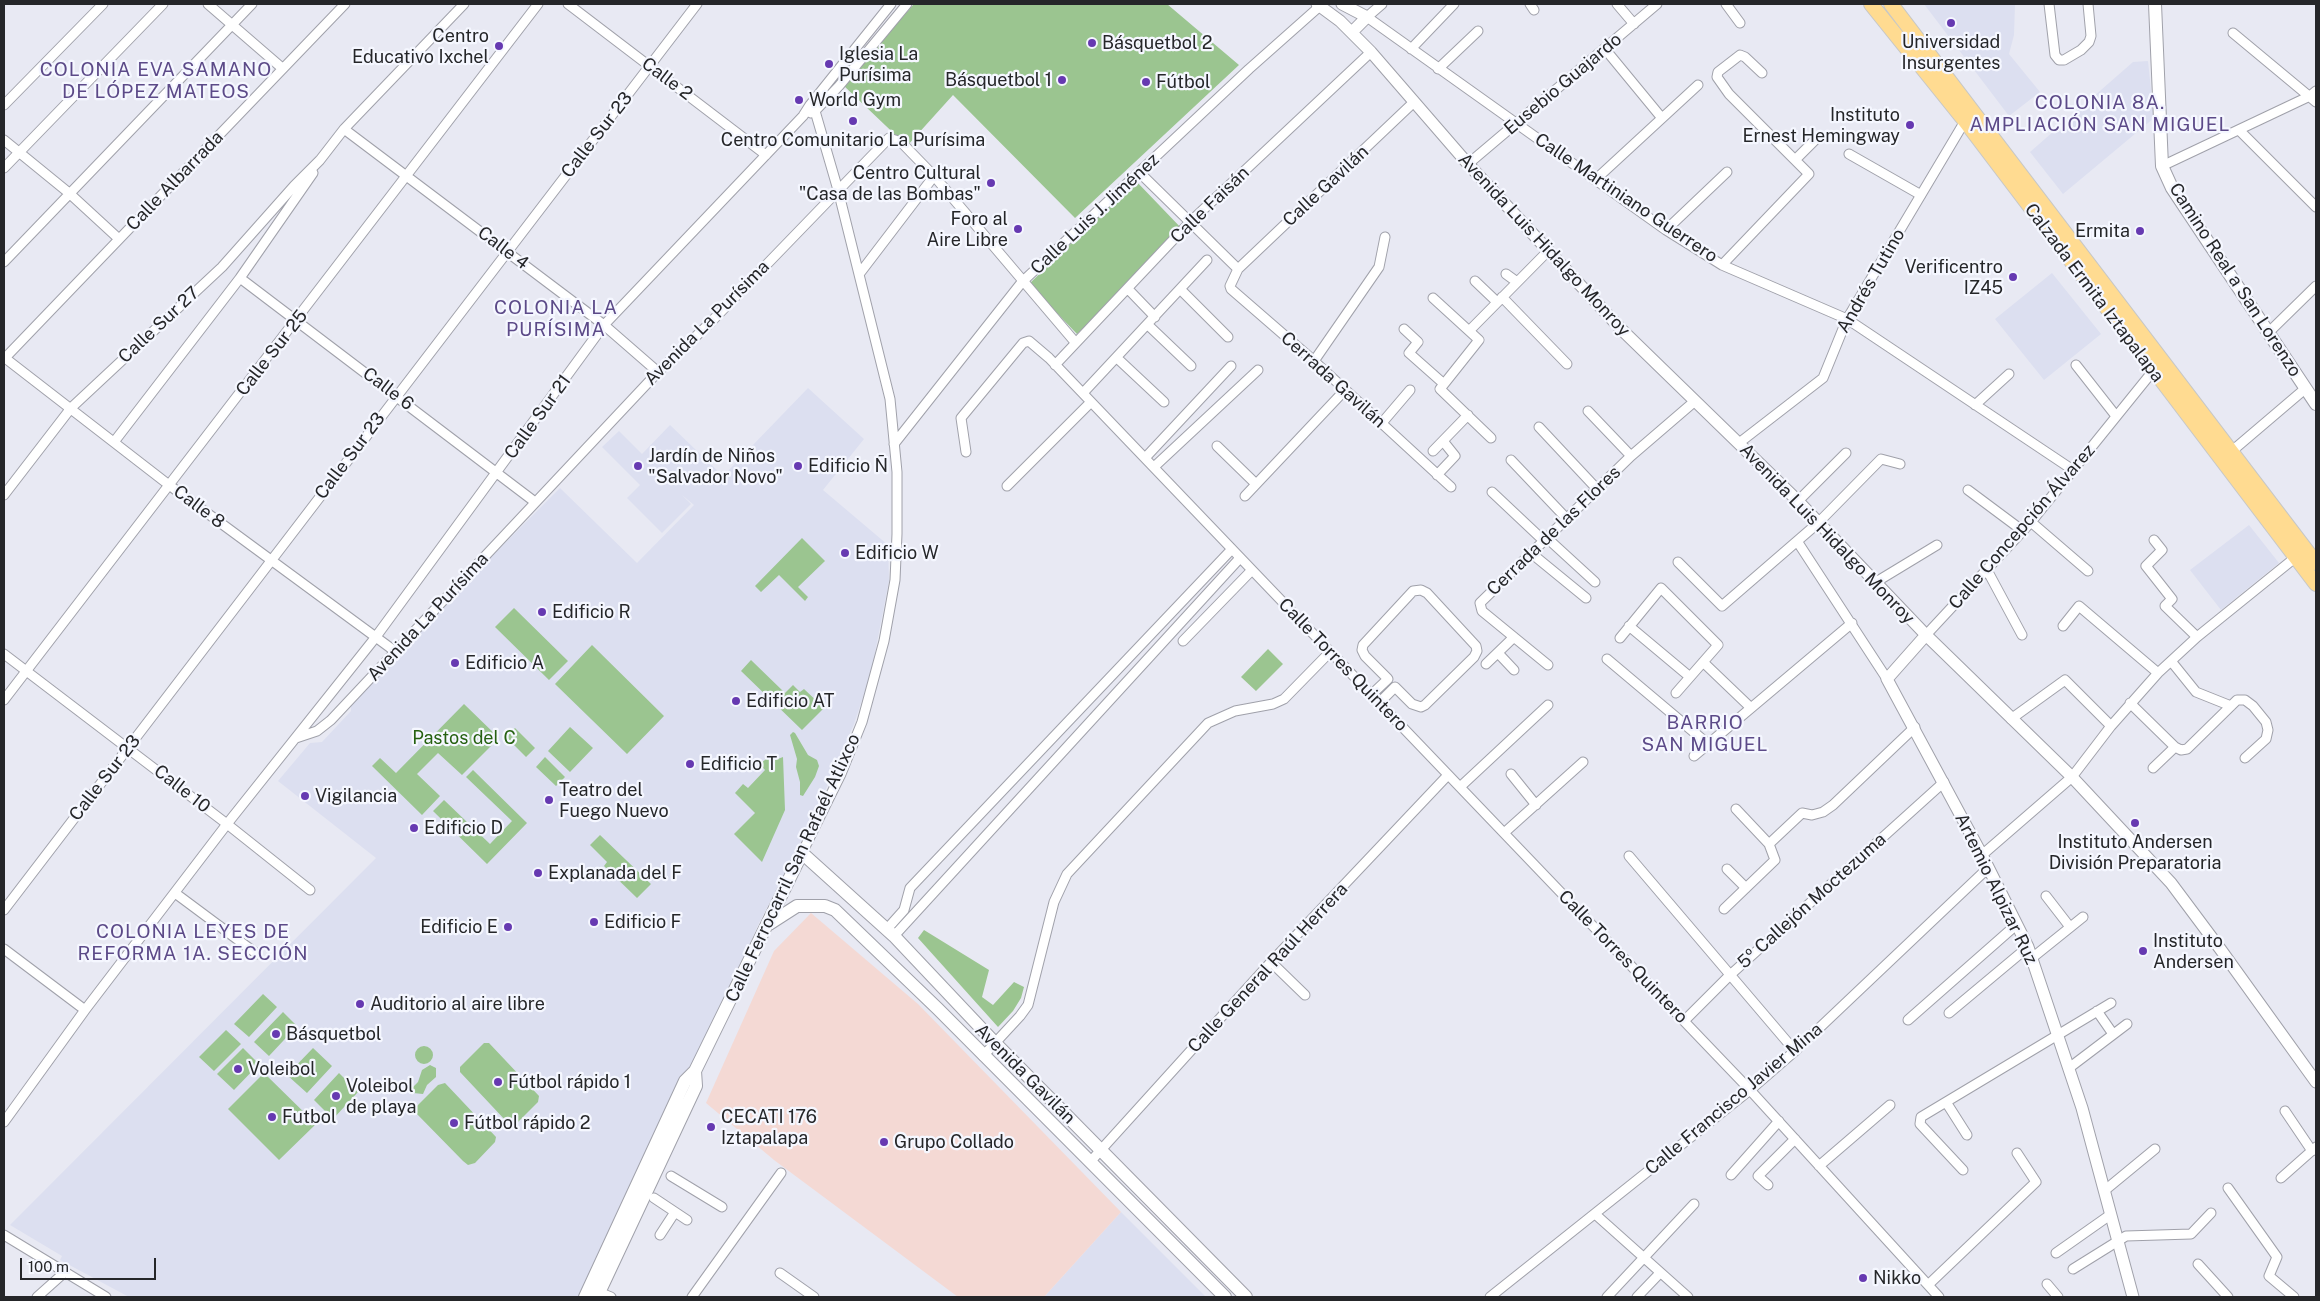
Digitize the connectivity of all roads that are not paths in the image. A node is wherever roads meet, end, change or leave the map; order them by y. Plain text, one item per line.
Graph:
1 (103, 4) edge
2 (163, 4) edge
3 (208, 4) edge
4 (252, 4) edge
5 (345, 4) edge
6 (464, 4) edge
7 (538, 4) edge
8 (568, 4) edge
9 (697, 4) edge
10 (891, 4) edge
11 (907, 4) edge
12 (1342, 4) edge
13 (1382, 4) edge
14 (1454, 4) edge
15 (1617, 4) edge
16 (1658, 4) edge
17 (1726, 4) edge
18 (1891, 4) edge
19 (2049, 4) edge
20 (2088, 4) edge
21 (2155, 4) edge
22 (1319, 5) edge
23 (1874, 5) edge
24 (1367, 18) junction
25 (233, 23) junction
26 (1740, 23) dead end
27 (1634, 24) junction
28 (1478, 31) dead end
29 (1352, 32) junction
30 (2233, 33) dead end
31 (1411, 49) junction
32 (1605, 49) junction
33 (1371, 52) junction
34 (650, 67) junction
35 (282, 68) junction
36 (1438, 69) junction
37 (1762, 73) dead end
38 (1698, 85) dead end
39 (2314, 96) edge
40 (1414, 102) junction
41 (4, 105) edge
42 (813, 108) junction
43 (1661, 117) junction
44 (1965, 121) junction
45 (1516, 123) junction
46 (344, 129) junction
47 (2239, 130) junction
48 (1818, 137) dead end
49 (4, 140) edge
50 (20, 151) junction
51 (1849, 154) dead end
52 (766, 155) junction
53 (320, 160) junction
54 (1795, 160) junction
55 (1468, 164) junction
56 (2162, 166) junction
57 (4, 168) edge
58 (1727, 172) dead end
59 (1140, 173) junction
60 (407, 176) junction
61 (934, 176) junction
62 (1595, 180) junction
63 (838, 190) junction
64 (69, 193) junction
65 (1921, 195) junction
66 (2316, 207) edge
67 (1190, 222) junction
68 (1666, 230) junction
69 (1384, 237) dead end
70 (119, 239) junction
71 (507, 251) junction
72 (1548, 251) junction
73 (1207, 260) dead end
74 (4, 262) edge
75 (1722, 265) junction
76 (1238, 268) junction
77 (860, 272) junction
78 (1506, 274) dead end
79 (240, 278) junction
80 (1475, 281) dead end
81 (1022, 282) junction
82 (1517, 282) junction
83 (2316, 286) edge
84 (1128, 289) junction
85 (1180, 289) junction
86 (1433, 298) dead end
87 (1500, 299) junction
88 (1155, 317) junction
89 (1846, 319) junction
90 (297, 320) junction
91 (604, 325) junction
92 (1148, 325) junction
93 (1404, 329) dead end
94 (1470, 330) junction
95 (2269, 332) junction
96 (1228, 337) dead end
97 (1075, 342) junction
98 (4, 358) edge
99 (1117, 358) junction
100 (1314, 362) junction
101 (1567, 364) dead end
102 (1055, 365) junction
103 (2076, 365) dead end
104 (1191, 366) dead end
105 (1231, 366) dead end
106 (1258, 370) dead end
107 (2153, 371) junction
108 (658, 372) junction
109 (2009, 374) dead end
110 (1444, 384) junction
111 (2306, 388) junction
112 (1345, 390) junction
113 (1410, 390) dead end
114 (1083, 393) junction
115 (397, 395) junction
116 (1695, 401) junction
117 (1092, 402) junction
118 (1164, 402) dead end
119 (2316, 404) edge
120 (1975, 405) junction
121 (71, 408) junction
122 (1588, 411) dead end
123 (1468, 416) junction
124 (2116, 416) junction
125 (1381, 424) junction
126 (1539, 427) dead end
127 (1491, 438) dead end
128 (1443, 441) junction
129 (114, 442) junction
130 (1739, 443) junction
131 (894, 444) junction
132 (1216, 446) dead end
133 (1433, 451) dead end
134 (2232, 451) junction
135 (966, 452) dead end
136 (1846, 453) dead end
137 (1631, 456) junction
138 (1145, 458) junction
139 (1512, 460) dead end
140 (1900, 464) dead end
141 (1154, 467) junction
142 (2074, 470) junction
143 (498, 472) junction
144 (1436, 475) junction
145 (1256, 484) junction
146 (169, 485) junction
147 (1007, 486) dead end
148 (1451, 487) dead end
149 (1597, 489) junction
150 (1968, 490) dead end
151 (1492, 492) dead end
152 (4, 495) edge
153 (1245, 496) dead end
154 (1798, 501) junction
155 (535, 502) junction
156 (1567, 519) junction
157 (2031, 522) junction
158 (1818, 523) junction
159 (2023, 531) junction
160 (1545, 540) junction
161 (2154, 540) dead end
162 (1797, 541) junction
163 (1937, 545) dead end
164 (1232, 549) junction
165 (1531, 554) junction
166 (2296, 557) junction
167 (1240, 558) junction
168 (271, 561) junction
169 (1678, 562) dead end
170 (2316, 563) edge
171 (1252, 570) junction
172 (1987, 570) junction
173 (2088, 571) dead end
174 (1595, 582) dead end
175 (1876, 582) junction
176 (2316, 584) edge
177 (1586, 598) dead end
178 (1852, 623) junction
179 (1629, 626) junction
180 (2063, 626) dead end
181 (1926, 635) junction
182 (2022, 635) dead end
183 (1514, 637) junction
184 (2197, 637) junction
185 (375, 638) junction
186 (1620, 638) dead end
187 (1183, 641) dead end
188 (396, 652) junction
189 (1330, 652) junction
190 (1498, 653) junction
191 (4, 654) edge
192 (1607, 659) dead end
193 (2171, 661) junction
194 (1703, 662) junction
195 (1486, 664) dead end
196 (1548, 665) dead end
197 (1514, 670) dead end
198 (26, 671) junction
199 (2158, 673) junction
200 (1690, 677) junction
201 (1888, 679) junction
202 (1676, 692) dead end
203 (1372, 695) junction
204 (4, 700) edge
205 (1379, 703) junction
206 (2130, 703) junction
207 (1548, 704) dead end
208 (2231, 706) junction
209 (1750, 708) junction
210 (2011, 719) junction
211 (2111, 726) junction
212 (1915, 727) junction
213 (296, 738) junction
214 (1708, 744) junction
215 (2175, 747) junction
216 (128, 748) junction
217 (1694, 756) dead end
218 (2244, 758) dead end
219 (1582, 762) dead end
220 (2153, 768) dead end
221 (1511, 774) dead end
222 (1448, 775) junction
223 (2072, 778) junction
224 (1944, 782) junction
225 (1460, 788) junction
226 (1536, 805) junction
227 (1736, 809) dead end
228 (227, 824) junction
229 (1504, 833) junction
230 (1769, 844) junction
231 (802, 853) junction
232 (1982, 855) junction
233 (1629, 856) dead end
234 (1988, 868) junction
235 (1727, 869) dead end
236 (1746, 888) junction
237 (310, 890) dead end
238 (175, 893) junction
239 (2046, 896) dead end
240 (1724, 909) dead end
241 (4, 910) edge
242 (2083, 917) dead end
243 (767, 925) junction
244 (2016, 925) junction
245 (2070, 927) junction
246 (890, 932) junction
247 (4, 949) edge
248 (2030, 953) junction
249 (257, 954) dead end
250 (1272, 962) junction
251 (1729, 976) junction
252 (1305, 995) dead end
253 (2111, 1002) dead end
254 (85, 1010) junction
255 (2097, 1011) junction
256 (1949, 1012) dead end
257 (1908, 1020) dead end
258 (1684, 1021) junction
259 (2127, 1024) dead end
260 (2113, 1034) junction
261 (2058, 1036) junction
262 (996, 1044) junction
263 (1795, 1051) junction
264 (984, 1056) junction
265 (2069, 1068) junction
266 (2315, 1076) edge
267 (1750, 1090) junction
268 (1946, 1102) junction
269 (1890, 1105) dead end
270 (2285, 1111) dead end
271 (1779, 1121) junction
272 (4, 1122) edge
273 (1967, 1135) dead end
274 (1795, 1139) junction
275 (2155, 1149) dead end
276 (2314, 1149) edge
277 (1101, 1150) junction
278 (2017, 1153) dead end
279 (1090, 1162) junction
280 (1819, 1166) junction
281 (1963, 1170) dead end
282 (780, 1172) dead end
283 (1731, 1175) dead end
284 (671, 1176) dead end
285 (2282, 1178) dead end
286 (1768, 1185) dead end
287 (2228, 1188) dead end
288 (2104, 1191) junction
289 (654, 1198) dead end
290 (1694, 1204) dead end
291 (722, 1207) dead end
292 (675, 1212) junction
293 (2212, 1213) dead end
294 (1595, 1214) junction
295 (2110, 1214) junction
296 (687, 1220) dead end
297 (4, 1235) edge
298 (660, 1235) dead end
299 (2118, 1240) junction
300 (2056, 1253) dead end
301 (1645, 1258) junction
302 (2198, 1264) dead end
303 (2073, 1269) dead end
304 (64, 1272) junction
305 (780, 1273) dead end
306 (1660, 1273) junction
307 (2047, 1284) dead end
308 (1928, 1285) junction
309 (596, 1295) edge
310 (37, 1297) edge
311 (106, 1297) edge
312 (692, 1297) edge
313 (814, 1297) edge
314 (1225, 1297) edge
315 (1246, 1297) edge
316 (1490, 1297) edge
317 (1607, 1297) edge
318 (1637, 1297) edge
319 (1688, 1297) edge
320 (1939, 1297) edge
321 (2058, 1297) edge
322 (2133, 1297) edge
323 (2228, 1297) edge
324 (2294, 1297) edge

1 - 41 street
2 - 50 street
3 - 25 street
4 - 25 street
5 - 35 street, Calle Albarrada
6 - 46 street, Calle Sur 27
7 - 60 street, Calle Sur 25
8 - 34 street, Calle 2
9 - 34 street, Calle Sur 23
10 - 42 street
11 - 42 street
12 - 24 street
13 - 24 street
14 - 31 street
15 - 27 street
16 - 27 street, Eusebio Guajardo
17 - 26 street
18 - 134 main road, Calzada Ermita Iztapalapa
19 - 20 street
21 - 56 main road, Camino Real a San Lorenzo
22 - 29 street, Avenida Luis Hidalgo Monroy
22 - 59 street, Calle Luis J. Jiménez
23 - 44 main road, Calzada Ermita Iztapalapa
24 - 29 street
24 - 31 street, Calle Martiniano Guerrero
25 - 35 street
25 - 64 street
27 - 32 street, Eusebio Guajardo
28 - 36 street
29 - 33 street, Avenida Luis Hidalgo Monroy
30 - 39 street
31 - 36 street, Calle Martiniano Guerrero
32 - 43 street
32 - 45 street, Eusebio Guajardo
33 - 40 street, Avenida Luis Hidalgo Monroy
33 - 67 street, Calle Faisán
34 - 52 street, Calle 2
34 - 71 street, Calle Sur 23
35 - 70 street, Calle Albarrada
36 - 45 street, Calle Martiniano Guerrero
37 - 54 street
38 - 43 street
39 - 47 street
40 - 55 street, Avenida Luis Hidalgo Monroy
40 - 76 street, Calle Gavilán
42 - 52 street, Calle Sur 21
42 - 63 street, Calle Ferrocarril San Rafaél Atlixco
43 - 62 street
44 - 65 street, Andrés Tutino
44 - 107 main road, Calzada Ermita Iztapalapa
45 - 55 street, Eusebio Guajardo
45 - 62 street, Calle Martiniano Guerrero
46 - 53 street, Calle Sur 27
46 - 60 street, Calle 4
47 - 56 street
47 - 66 street
48 - 54 street
49 - 50 street
50 - 57 street
50 - 64 street
51 - 65 street
52 - 91 street, Calle Sur 21
53 - 79 street, Calle Sur 27
53 - 121 street, Calle Sur 27
54 - 75 street
55 - 72 street, Avenida Luis Hidalgo Monroy
56 - 95 main road, Camino Real a San Lorenzo
58 - 68 street
59 - 67 street
59 - 81 street, Calle Luis J. Jiménez
60 - 71 street, Calle 4
60 - 90 street, Calle Sur 25
61 - 63 street, Avenida La Purísima
61 - 77 street
61 - 81 street
62 - 68 street, Calle Martiniano Guerrero
63 - 77 street, Calle Ferrocarril San Rafaél Atlixco
63 - 108 street, Avenida La Purísima
64 - 70 street
64 - 74 street
65 - 89 street, Andrés Tutino
67 - 76 street
67 - 84 street, Calle Faisán
68 - 75 street, Calle Martiniano Guerrero
69 - 100 street
70 - 98 street, Calle Albarrada
71 - 91 street, Calle 4
71 - 115 street, Calle Sur 23
72 - 82 street
72 - 116 street, Avenida Luis Hidalgo Monroy
73 - 85 street
75 - 89 street, Calle Martiniano Guerrero
76 - 100 street, Cerrada Gavilán
77 - 131 street, Calle Ferrocarril San Rafaél Atlixco
78 - 82 street
79 - 90 street, Calle 6
79 - 129 street, Calle Sur 27
80 - 87 street
81 - 97 street
81 - 131 street, Calle Luis J. Jiménez
82 - 87 street
83 - 95 street
84 - 88 street
84 - 97 street, Calle Faisán
85 - 88 street
85 - 96 street
86 - 94 street
87 - 94 street
87 - 101 street
88 - 92 street
89 - 120 street, Calle Martiniano Guerrero
89 - 130 street, Andrés Tutino
90 - 115 street, Calle 6
90 - 146 street, Calle Sur 25
91 - 108 street, Calle 4
91 - 143 street, Calle Sur 21
92 - 99 street
92 - 104 street
93 - 110 street
94 - 110 street
95 - 111 main road, Camino Real a San Lorenzo
97 - 102 street, Calle Faisán
98 - 121 street, Calle 8
99 - 114 street
99 - 118 street
100 - 112 street, Cerrada Gavilán
102 - 114 street, Calle Torres Quintero
102 - 135 street, Calle Torres Quintero
103 - 124 street
105 - 138 street
106 - 141 street
107 - 124 street, Calle Concepción Álvarez
107 - 166 main road, Calzada Ermita Iztapalapa
108 - 155 street, Avenida La Purísima
109 - 120 street
110 - 123 street
111 - 119 main road, Camino Real a San Lorenzo
111 - 134 street
112 - 125 street, Cerrada Gavilán
112 - 145 street
113 - 125 street
114 - 117 street, Calle Torres Quintero
115 - 143 street, Calle 6
115 - 168 street, Calle Sur 23
116 - 130 street, Avenida Luis Hidalgo Monroy
116 - 137 street, Cerrada de las Flores
117 - 138 street, Calle Torres Quintero
117 - 147 street
120 - 142 street, Calle Martiniano Guerrero
121 - 129 street, Calle 8
121 - 152 street, Calle Sur 27
122 - 137 street, Cerrada de las Flores
123 - 127 street
123 - 128 street
124 - 142 street, Calle Concepción Álvarez
125 - 144 street, Cerrada Gavilán
126 - 149 street
128 - 133 street
128 - 144 street
129 - 146 street, Calle 8
130 - 154 street, Avenida Luis Hidalgo Monroy
131 - 231 street, Calle Ferrocarril San Rafaél Atlixco
132 - 145 street
134 - 170 main road, Calzada Ermita Iztapalapa
136 - 154 street
137 - 149 street, Cerrada de las Flores
138 - 141 street, Calle Torres Quintero
139 - 156 street
140 - 158 street
141 - 164 street, Calle Torres Quintero
142 - 157 street, Calle Concepción Álvarez
143 - 155 street, Calle 6
143 - 185 street, Calle Sur 21
144 - 148 street, Cerrada Gavilán
145 - 153 street
146 - 168 street, Calle 8
146 - 198 street, Calle Sur 25
149 - 156 street, Cerrada de las Flores
150 - 159 street
151 - 160 street
154 - 158 street, Avenida Luis Hidalgo Monroy
155 - 188 street, Avenida La Purísima
156 - 160 street, Cerrada de las Flores
157 - 159 street, Calle Concepción Álvarez
157 - 173 street
158 - 162 street
158 - 175 street, Avenida Luis Hidalgo Monroy
159 - 172 street, Calle Concepción Álvarez
160 - 165 street, Cerrada de las Flores
160 - 174 street
161 - 184 street
162 - 169 street
162 - 178 street, Artemio Alpizar Ruz
163 - 175 street
164 - 167 street, Calle Torres Quintero
164 - 246 street
165 - 177 street
165 - 183 street, Cerrada de las Flores
166 - 176 main road, Calzada Ermita Iztapalapa
166 - 184 street
167 - 171 street, Calle Torres Quintero
167 - 246 street
168 - 185 street, Calle 8
168 - 216 street, Calle Sur 23
171 - 187 street
171 - 189 street, Calle Torres Quintero
172 - 181 street, Calle Concepción Álvarez
172 - 182 street
175 - 181 street, Avenida Luis Hidalgo Monroy
178 - 201 street, Artemio Alpizar Ruz
178 - 209 street
179 - 186 street
179 - 194 street
179 - 200 street
180 - 199 street
181 - 201 street, Calle Concepción Álvarez
181 - 210 street, Avenida Luis Hidalgo Monroy
183 - 190 street
183 - 196 street, Cerrada de las Flores
184 - 193 street
185 - 188 street, Calle 8
185 - 213 street, Calle Sur 21
188 - 213 street, Avenida La Purísima
189 - 203 street, Calle Torres Quintero
189 - 262 street
190 - 195 street
190 - 197 street
191 - 198 street, Calle 10
192 - 214 street
193 - 199 street
193 - 208 street
194 - 200 street
194 - 209 street
198 - 204 street, Calle Sur 25
198 - 216 street, Calle 10
199 - 206 street
200 - 202 street
201 - 212 street, Artemio Alpizar Ruz
203 - 205 street, Calle Torres Quintero
203 - 205 street
205 - 222 street, Calle Torres Quintero
206 - 211 street
206 - 215 street
207 - 225 street
208 - 215 street
208 - 218 street
209 - 214 street
210 - 211 street
210 - 223 street, Avenida Luis Hidalgo Monroy
211 - 223 street
212 - 224 street, Artemio Alpizar Ruz
212 - 230 street
213 - 228 street
214 - 217 street
215 - 220 street
216 - 228 street, Calle 10
216 - 241 street, Calle Sur 23
219 - 226 street
221 - 226 street
222 - 225 street, Calle Torres Quintero
222 - 250 street, Calle General Raúl Herrera
223 - 232 street
223 - 266 street, Avenida Luis Hidalgo Monroy
224 - 232 street, Artemio Alpizar Ruz
224 - 251 street, 5º Callejón Moctezuma
225 - 229 street, Calle Torres Quintero
226 - 229 street
227 - 230 street
228 - 237 street, Calle 10
228 - 238 street
229 - 258 street, Calle Torres Quintero
230 - 236 street
231 - 243 main road, Calle Ferrocarril San Rafaél Atlixco
231 - 246 main road, Avenida Gavilán
232 - 234 street, Artemio Alpizar Ruz
233 - 251 street
234 - 244 street, Artemio Alpizar Ruz
234 - 263 street, Calle Francisco Javier Mina
235 - 236 street
236 - 240 street
238 - 249 street
238 - 254 street
239 - 245 street
242 - 245 street
243 - 264 main road, Avenida Gavilán
243 - 309 main road, Calle Ferrocarril San Rafaél Atlixco
244 - 248 street, Artemio Alpizar Ruz
244 - 257 street
245 - 248 street
246 - 262 main road, Avenida Gavilán
247 - 254 street
248 - 256 street
248 - 261 street, Artemio Alpizar Ruz
250 - 252 street
250 - 277 street, Calle General Raúl Herrera
251 - 258 street, 5º Callejón Moctezuma
251 - 263 street
253 - 255 street
254 - 272 street
255 - 260 street
255 - 261 street
258 - 267 street, Calle Torres Quintero
259 - 260 street
260 - 265 street
261 - 265 street, Artemio Alpizar Ruz
261 - 268 street
262 - 264 street
262 - 277 main road, Avenida Gavilán
263 - 267 street, Calle Francisco Javier Mina
264 - 279 main road, Avenida Gavilán
265 - 288 street, Artemio Alpizar Ruz
267 - 271 street, Calle Torres Quintero
267 - 294 street, Calle Francisco Javier Mina
268 - 273 street
268 - 281 street
269 - 280 street
270 - 276 street
271 - 274 street, Calle Torres Quintero
271 - 283 street
274 - 280 street, Calle Torres Quintero
274 - 286 street
275 - 288 street
276 - 285 street
277 - 279 street, Calle General Raúl Herrera
277 - 315 main road, Avenida Gavilán
278 - 308 street
279 - 314 main road, Avenida Gavilán
280 - 308 street, Calle Torres Quintero
282 - 312 street
284 - 291 street
287 - 324 street
288 - 295 street, Artemio Alpizar Ruz
289 - 292 street
290 - 301 street
292 - 296 street
292 - 298 street
293 - 299 street
294 - 301 street
294 - 316 street, Calle Francisco Javier Mina
295 - 299 street, Artemio Alpizar Ruz
295 - 300 street
297 - 304 street
299 - 303 street
299 - 322 street, Artemio Alpizar Ruz
301 - 306 street
301 - 317 street
302 - 323 street
304 - 310 street
304 - 311 street
305 - 313 street
306 - 318 street
306 - 319 street
307 - 321 street
308 - 320 street, Calle Torres Quintero

